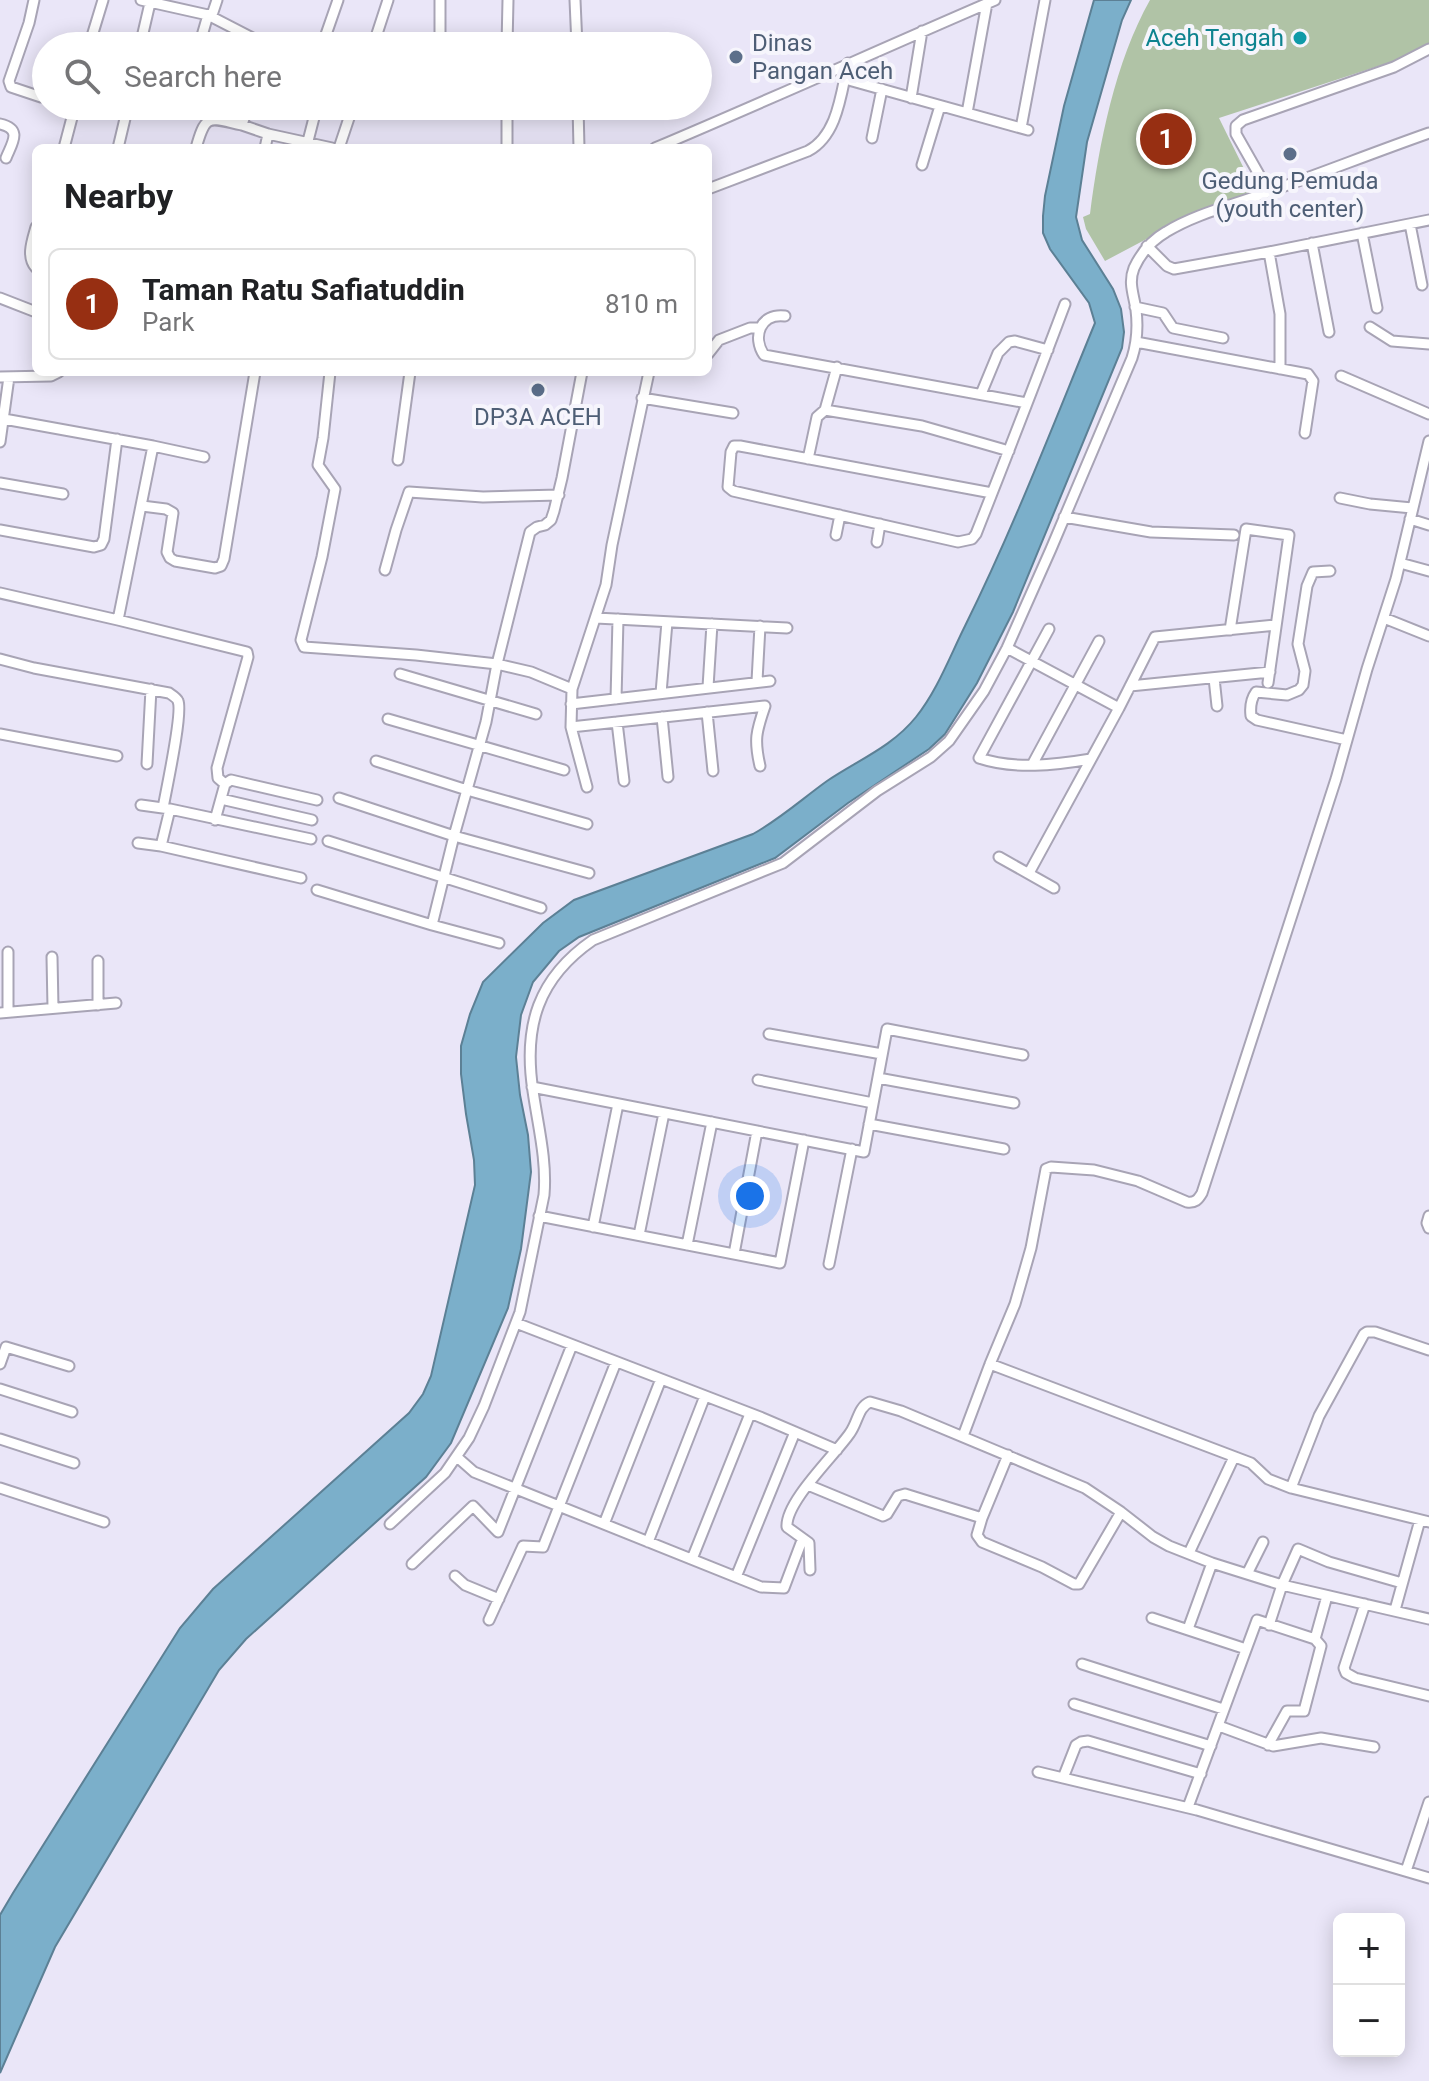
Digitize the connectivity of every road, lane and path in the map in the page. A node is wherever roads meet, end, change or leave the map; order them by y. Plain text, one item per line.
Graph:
1 (34, 0) edge
2 (103, 0) edge
3 (217, 0) edge
4 (338, 0) edge
5 (388, 0) edge
6 (440, 0) edge
7 (508, 0) edge
8 (575, 0) edge
9 (1045, 0) edge
10 (146, 2) edge
11 (991, 2) edge
12 (208, 15) junction
13 (922, 31) junction
14 (93, 32) edge
15 (142, 32) edge
16 (203, 32) edge
17 (240, 32) edge
18 (327, 32) edge
19 (378, 32) edge
20 (440, 32) edge
21 (507, 32) edge
22 (576, 32) edge
23 (1429, 49) edge
24 (848, 63) junction
25 (845, 79) junction
26 (882, 89) junction
27 (32, 94) edge
28 (911, 98) junction
29 (940, 106) junction
30 (967, 113) junction
31 (71, 120) edge
32 (125, 120) edge
33 (209, 120) edge
34 (209, 120) edge
35 (244, 120) edge
36 (313, 120) edge
37 (348, 120) edge
38 (507, 120) edge
39 (578, 120) edge
40 (0, 124) edge
41 (242, 125) junction
42 (1429, 133) edge
43 (268, 134) junction
44 (872, 138) dead end
45 (308, 141) junction
46 (65, 144) edge
47 (119, 144) edge
48 (197, 144) edge
49 (266, 144) edge
50 (318, 144) edge
51 (340, 144) edge
52 (507, 144) edge
53 (579, 144) edge
54 (665, 144) edge
55 (6, 158) dead end
56 (922, 165) dead end
57 (712, 187) edge
58 (1269, 192) junction
59 (1429, 220) edge
60 (1410, 224) junction
61 (1362, 233) junction
62 (1312, 243) junction
63 (1147, 246) junction
64 (1269, 252) junction
65 (1422, 285) dead end
66 (0, 298) edge
67 (1065, 304) dead end
68 (1135, 307) junction
69 (1377, 308) dead end
70 (32, 310) edge
71 (785, 316) dead end
72 (1370, 327) dead end
73 (760, 328) junction
74 (1329, 332) dead end
75 (1223, 338) dead end
76 (1136, 342) junction
77 (1429, 344) edge
78 (712, 349) edge
79 (1048, 350) junction
80 (837, 367) junction
81 (1280, 369) junction
82 (51, 376) edge
83 (254, 376) edge
84 (330, 376) edge
85 (409, 376) edge
86 (581, 376) edge
87 (648, 376) edge
88 (1341, 376) dead end
89 (4, 377) edge
90 (981, 394) junction
91 (642, 398) junction
92 (1027, 403) junction
93 (825, 410) junction
94 (733, 413) dead end
95 (1429, 414) edge
96 (4, 419) junction
97 (1305, 433) dead end
98 (117, 439) junction
99 (1429, 441) edge
100 (0, 442) edge
101 (153, 446) junction
102 (1009, 451) junction
103 (204, 457) dead end
104 (808, 459) junction
105 (398, 460) dead end
106 (0, 483) edge
107 (992, 493) junction
108 (63, 494) dead end
109 (559, 495) junction
110 (1340, 498) dead end
111 (142, 506) junction
112 (1412, 508) junction
113 (840, 515) junction
114 (1064, 517) junction
115 (1410, 519) junction
116 (880, 524) junction
117 (1429, 525) edge
118 (0, 530) edge
119 (836, 535) dead end
120 (1234, 535) dead end
121 (877, 542) dead end
122 (1400, 563) junction
123 (385, 570) dead end
124 (1330, 571) dead end
125 (1429, 571) edge
126 (0, 593) edge
127 (596, 618) junction
128 (1384, 618) junction
129 (618, 619) junction
130 (118, 620) junction
131 (667, 622) junction
132 (712, 624) junction
133 (1276, 625) junction
134 (760, 626) junction
135 (787, 628) dead end
136 (1049, 629) dead end
137 (1230, 630) junction
138 (1429, 636) edge
139 (1099, 641) dead end
140 (1007, 648) junction
141 (0, 659) edge
142 (1032, 661) junction
143 (497, 664) junction
144 (400, 674) dead end
145 (1214, 678) junction
146 (757, 681) junction
147 (770, 681) dead end
148 (1075, 685) junction
149 (1130, 686) junction
150 (708, 687) junction
151 (151, 689) junction
152 (572, 689) junction
153 (661, 693) junction
154 (616, 699) junction
155 (490, 701) junction
156 (571, 704) junction
157 (1217, 706) dead end
158 (1119, 708) junction
159 (707, 712) junction
160 (536, 714) dead end
161 (662, 717) junction
162 (388, 719) dead end
163 (617, 722) junction
164 (571, 727) junction
165 (0, 734) edge
166 (1347, 740) junction
167 (479, 746) junction
168 (117, 756) dead end
169 (1091, 759) junction
170 (376, 761) dead end
171 (147, 764) dead end
172 (1032, 765) junction
173 (760, 766) dead end
174 (564, 770) dead end
175 (713, 771) dead end
176 (668, 777) dead end
177 (624, 781) dead end
178 (225, 784) junction
179 (587, 787) dead end
180 (467, 790) junction
181 (339, 798) dead end
182 (221, 799) junction
183 (317, 800) dead end
184 (141, 805) dead end
185 (166, 808) junction
186 (215, 820) junction
187 (312, 820) dead end
188 (587, 824) dead end
189 (454, 836) junction
190 (311, 839) dead end
191 (328, 841) dead end
192 (138, 843) dead end
193 (161, 846) junction
194 (999, 857) dead end
195 (589, 873) dead end
196 (1029, 873) junction
197 (301, 878) dead end
198 (443, 879) junction
199 (1054, 888) dead end
200 (317, 890) dead end
201 (541, 908) dead end
202 (432, 925) junction
203 (499, 943) dead end
204 (8, 952) dead end
205 (52, 957) dead end
206 (98, 961) dead end
207 (116, 1003) dead end
208 (98, 1005) junction
209 (53, 1008) junction
210 (4, 1012) edge
211 (769, 1034) dead end
212 (882, 1054) junction
213 (1023, 1055) dead end
214 (878, 1078) junction
215 (758, 1080) dead end
216 (532, 1087) junction
217 (873, 1103) junction
218 (1014, 1103) dead end
219 (618, 1104) junction
220 (664, 1113) junction
221 (712, 1122) junction
222 (869, 1124) junction
223 (757, 1131) junction
224 (804, 1140) junction
225 (852, 1149) junction
226 (1004, 1149) dead end
227 (539, 1216) junction
228 (1429, 1216) edge
229 (593, 1227) junction
230 (1429, 1228) edge
231 (639, 1235) junction
232 (687, 1245) junction
233 (734, 1254) junction
234 (829, 1264) dead end
235 (516, 1323) junction
236 (572, 1345) junction
237 (1429, 1350) edge
238 (616, 1362) junction
239 (0, 1364) edge
240 (990, 1364) junction
241 (69, 1366) dead end
242 (661, 1379) junction
243 (0, 1389) edge
244 (705, 1396) junction
245 (72, 1412) dead end
246 (750, 1414) junction
247 (795, 1432) junction
248 (963, 1436) junction
249 (0, 1439) edge
250 (837, 1450) junction
251 (1008, 1455) junction
252 (457, 1457) junction
253 (1234, 1457) junction
254 (74, 1463) dead end
255 (808, 1485) junction
256 (0, 1488) edge
257 (515, 1488) junction
258 (1291, 1488) junction
259 (560, 1506) junction
260 (1121, 1512) junction
261 (982, 1518) junction
262 (1425, 1521) edge
263 (104, 1522) dead end
264 (390, 1524) dead end
265 (604, 1524) junction
266 (648, 1542) junction
267 (1263, 1542) dead end
268 (801, 1543) dead end
269 (1189, 1553) junction
270 (692, 1559) junction
271 (1212, 1563) junction
272 (412, 1564) dead end
273 (810, 1570) dead end
274 (1247, 1574) junction
275 (455, 1576) dead end
276 (736, 1577) junction
277 (1402, 1583) junction
278 (1282, 1585) junction
279 (1327, 1596) junction
280 (499, 1599) junction
281 (1365, 1604) junction
282 (1395, 1610) junction
283 (1152, 1618) dead end
284 (1429, 1619) edge
285 (489, 1620) dead end
286 (1269, 1625) junction
287 (1188, 1629) junction
288 (1315, 1639) junction
289 (1246, 1649) junction
290 (1082, 1664) dead end
291 (1429, 1696) edge
292 (1074, 1704) dead end
293 (1223, 1709) junction
294 (1219, 1726) junction
295 (1268, 1745) junction
296 (1211, 1746) junction
297 (1374, 1747) dead end
298 (1038, 1772) dead end
299 (1201, 1774) junction
300 (1063, 1778) junction
301 (1429, 1802) edge
302 (1188, 1807) junction
303 (1406, 1871) junction
304 (1429, 1878) edge

1 - 27 street
2 - 14 street
3 - 12 street
4 - 18 street
5 - 19 street
6 - 20 street
7 - 21 street
8 - 22 street
9 - 30 street
10 - 12 street
10 - 15 street
11 - 13 street
11 - 30 street
12 - 16 street
12 - 17 street
13 - 24 street
13 - 28 street
23 - 58 street
24 - 25 street
24 - 54 street
25 - 26 street
25 - 57 street
26 - 28 street
26 - 44 street
28 - 29 street
29 - 30 street
29 - 56 street
31 - 46 street
32 - 47 street
33 - 48 street
34 - 41 street
35 - 41 street
36 - 45 street
37 - 51 street
38 - 52 street
39 - 53 street
40 - 55 street
41 - 43 street
42 - 58 street
43 - 45 street
43 - 49 street
45 - 50 street
58 - 63 street
59 - 60 street
60 - 61 street
60 - 65 street
61 - 62 street
61 - 69 street
62 - 64 street
62 - 74 street
63 - 64 street
63 - 68 street
64 - 81 street
66 - 70 street
67 - 79 street
68 - 75 street
68 - 76 street
71 - 73 street
72 - 77 street
73 - 78 street
73 - 80 street
76 - 81 street
76 - 114 street
79 - 90 street
79 - 92 street
80 - 90 street
80 - 93 street
81 - 97 street
82 - 89 street
83 - 111 street
84 - 143 street
85 - 105 street
86 - 109 street
87 - 91 street
88 - 95 street
89 - 96 street
90 - 92 street
91 - 94 street
91 - 127 street
92 - 102 street
93 - 102 street
93 - 104 street
96 - 98 street
96 - 100 street
98 - 101 street
98 - 118 street
99 - 112 street
101 - 103 street
101 - 111 street
102 - 107 street
104 - 107 street
104 - 113 street
106 - 108 street
107 - 116 street
109 - 123 street
109 - 143 street
110 - 112 street
111 - 130 street
112 - 115 street
113 - 116 street
113 - 119 street
114 - 120 street
114 - 140 street
115 - 117 street
115 - 122 street
116 - 121 street
122 - 125 street
122 - 128 street
124 - 166 street
126 - 130 street
127 - 129 street
127 - 152 street
128 - 138 street
128 - 166 street
129 - 131 street
129 - 154 street
130 - 178 street
131 - 132 street
131 - 153 street
132 - 134 street
132 - 150 street
133 - 137 street
133 - 137 street
133 - 145 street
134 - 135 street
134 - 146 street
136 - 142 street
137 - 149 street
139 - 148 street
140 - 142 street
140 - 216 street
141 - 151 street
142 - 148 street
142 - 172 street
143 - 152 street
143 - 155 street
144 - 155 street
145 - 149 street
145 - 157 street
146 - 147 street
146 - 150 street
148 - 158 street
148 - 172 street
149 - 158 street
150 - 153 street
151 - 171 street
151 - 185 street
152 - 156 street
153 - 154 street
154 - 156 street
155 - 160 street
155 - 167 street
156 - 164 street
158 - 169 street
159 - 161 street
159 - 173 street
159 - 175 street
161 - 163 street
161 - 176 street
162 - 167 street
163 - 164 street
163 - 177 street
164 - 179 street
165 - 168 street
166 - 240 street
167 - 174 street
167 - 180 street
169 - 172 street
169 - 196 street
170 - 180 street
178 - 182 street
178 - 183 street
180 - 188 street
180 - 189 street
181 - 189 street
182 - 186 street
182 - 187 street
184 - 185 street
185 - 186 street
185 - 193 street
186 - 190 street
189 - 195 street
189 - 198 street
191 - 198 street
192 - 193 street
193 - 197 street
194 - 196 street
196 - 199 street
198 - 201 street
198 - 202 street
200 - 202 street
202 - 203 street
204 - 210 street
205 - 209 street
206 - 208 street
207 - 208 street
208 - 209 street
209 - 210 street
211 - 212 street
212 - 213 street
212 - 214 street
214 - 217 street
214 - 218 street
215 - 217 street
216 - 219 street
216 - 227 street
217 - 222 street
219 - 220 street
219 - 229 street
220 - 221 street
220 - 231 street
221 - 223 street
221 - 232 street
222 - 225 street
222 - 226 street
223 - 224 street
223 - 233 street
224 - 225 street
224 - 233 street
225 - 234 street
227 - 229 street
227 - 235 street
228 - 230 street
229 - 231 street
231 - 232 street
232 - 233 street
235 - 236 street
235 - 252 street
236 - 238 street
236 - 257 street
237 - 258 street
238 - 242 street
238 - 259 street
239 - 241 street
240 - 248 street
240 - 253 street
242 - 244 street
242 - 265 street
243 - 245 street
244 - 246 street
244 - 266 street
246 - 247 street
246 - 270 street
247 - 250 street
247 - 276 street
248 - 250 street
248 - 251 street
249 - 254 street
250 - 255 street
251 - 260 street
251 - 261 street
252 - 257 street
252 - 264 street
253 - 258 street
253 - 269 street
255 - 261 street
255 - 273 street
256 - 263 street
257 - 259 street
257 - 272 street
258 - 262 street
259 - 265 street
259 - 280 street
260 - 261 street
260 - 269 street
262 - 277 street
265 - 266 street
266 - 270 street
267 - 274 street
268 - 276 street
269 - 271 street
270 - 276 street
271 - 274 street
271 - 287 street
274 - 278 street
275 - 280 street
277 - 278 street
277 - 282 street
278 - 279 street
278 - 286 street
279 - 281 street
279 - 288 street
280 - 285 street
281 - 282 street
281 - 291 street
282 - 284 street
283 - 287 street
286 - 288 street
286 - 289 street
287 - 289 street
288 - 295 street
289 - 293 street
290 - 293 street
292 - 296 street
293 - 294 street
294 - 295 street
294 - 296 street
295 - 297 street
296 - 299 street
298 - 300 street
299 - 300 street
299 - 302 street
300 - 302 street
301 - 303 street
302 - 303 street
303 - 304 street

